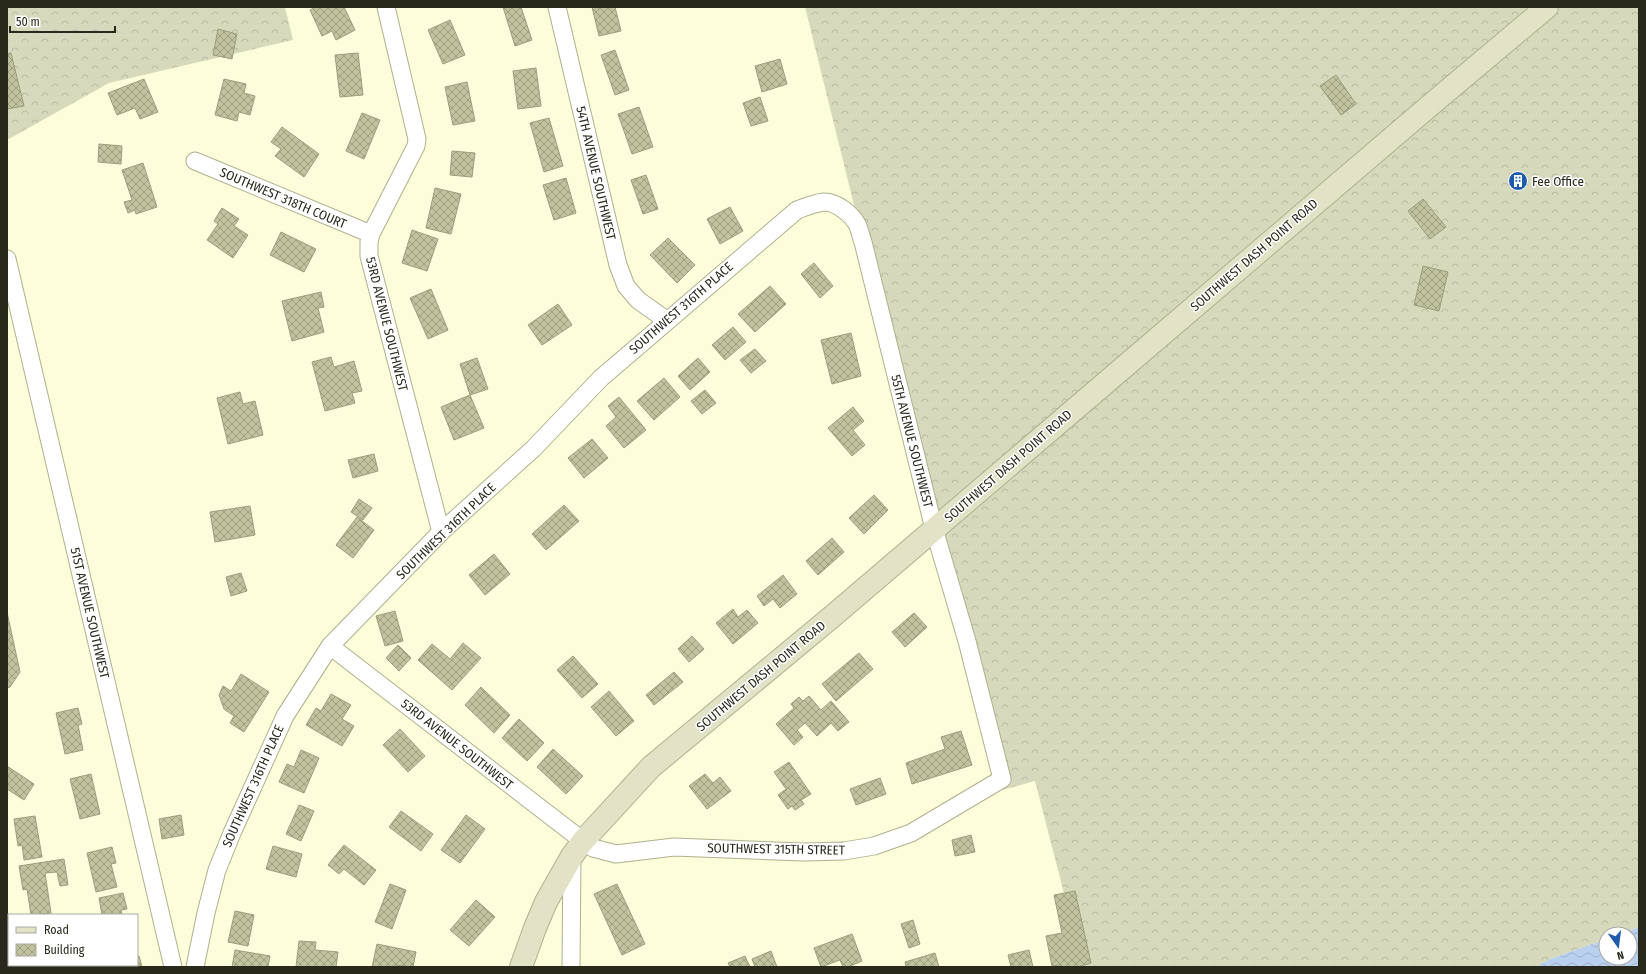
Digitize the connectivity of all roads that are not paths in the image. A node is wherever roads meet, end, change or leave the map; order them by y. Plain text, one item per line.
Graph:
1 (386, 7) edge
2 (557, 7) edge
3 (1547, 7) edge
4 (195, 161) dead end
5 (834, 204) joint
6 (371, 234) junction
7 (7, 259) edge
8 (666, 320) junction
9 (934, 529) junction
10 (441, 532) junction
11 (330, 646) junction
12 (1002, 779) joint
13 (577, 849) junction
14 (173, 967) edge
15 (195, 967) edge
16 (521, 967) edge
17 (571, 967) edge

1 - 6 street, 53RD AVENUE SOUTHWEST
2 - 8 street, 54TH AVENUE SOUTHWEST
3 - 9 main road, SOUTHWEST DASH POINT ROAD
4 - 6 street, SOUTHWEST 318TH COURT
5 - 8 street, SOUTHWEST 316TH PLACE
5 - 9 street, 55TH AVENUE SOUTHWEST
6 - 10 street, 53RD AVENUE SOUTHWEST
7 - 14 street, 51ST AVENUE SOUTHWEST
8 - 10 street, SOUTHWEST 316TH PLACE
9 - 12 street, 55TH AVENUE SOUTHWEST
9 - 13 main road, SOUTHWEST DASH POINT ROAD
10 - 11 street, SOUTHWEST 316TH PLACE
11 - 13 street, 53RD AVENUE SOUTHWEST
11 - 15 street, SOUTHWEST 316TH PLACE
12 - 13 street, SOUTHWEST 315TH STREET
13 - 16 main road, SOUTHWEST DASH POINT ROAD
13 - 17 street

